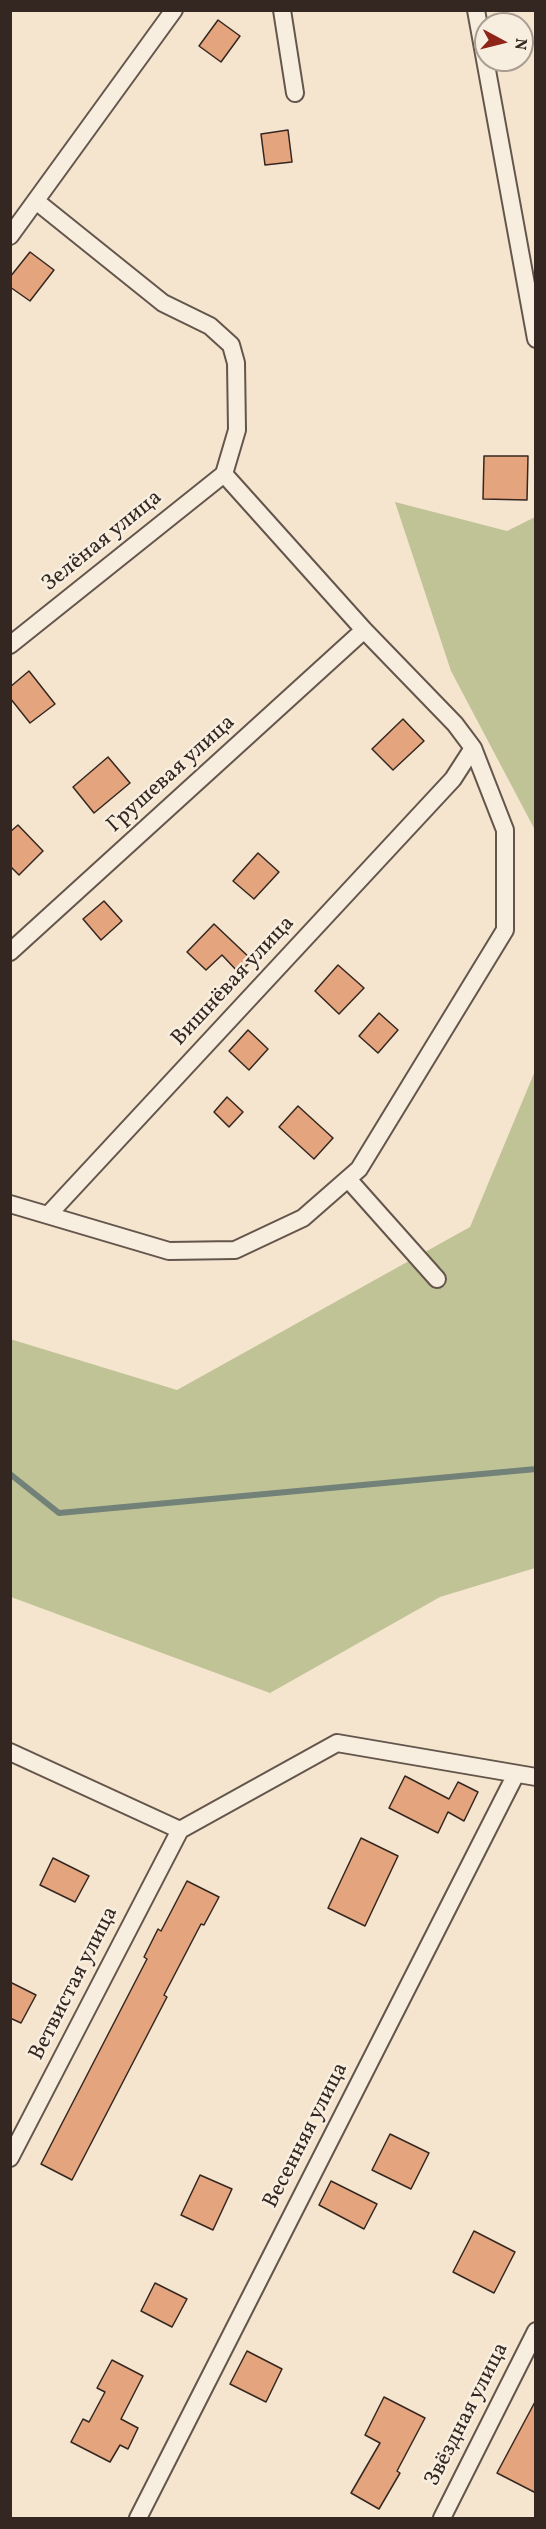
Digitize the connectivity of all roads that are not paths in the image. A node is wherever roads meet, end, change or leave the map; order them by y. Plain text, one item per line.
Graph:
1 (174, 10) edge
2 (282, 10) edge
3 (476, 10) edge
4 (294, 93) dead end
5 (36, 201) junction
6 (10, 236) edge
7 (536, 339) edge
8 (224, 474) junction
9 (364, 630) junction
10 (10, 645) edge
11 (472, 748) junction
12 (10, 952) edge
13 (348, 1179) junction
14 (10, 1204) edge
15 (48, 1215) junction
16 (437, 1279) dead end
17 (10, 1752) edge
18 (516, 1774) junction
19 (536, 1777) edge
20 (180, 1830) junction
21 (10, 2158) edge
22 (536, 2331) edge
23 (138, 2518) edge
24 (441, 2518) edge

1 - 5 street
2 - 4 street
3 - 7 street
5 - 6 street
5 - 8 street
8 - 9 street
8 - 10 street, Зелёная улица
9 - 11 street
9 - 12 street, Грушевая улица
11 - 13 street
11 - 15 street, Вишнёвая улица
13 - 15 street
13 - 16 street
14 - 15 street
17 - 20 street
18 - 19 street
18 - 20 street
18 - 23 street, Весенняя улица
20 - 21 street, Ветвистая улица
22 - 24 street, Звёздная улица

